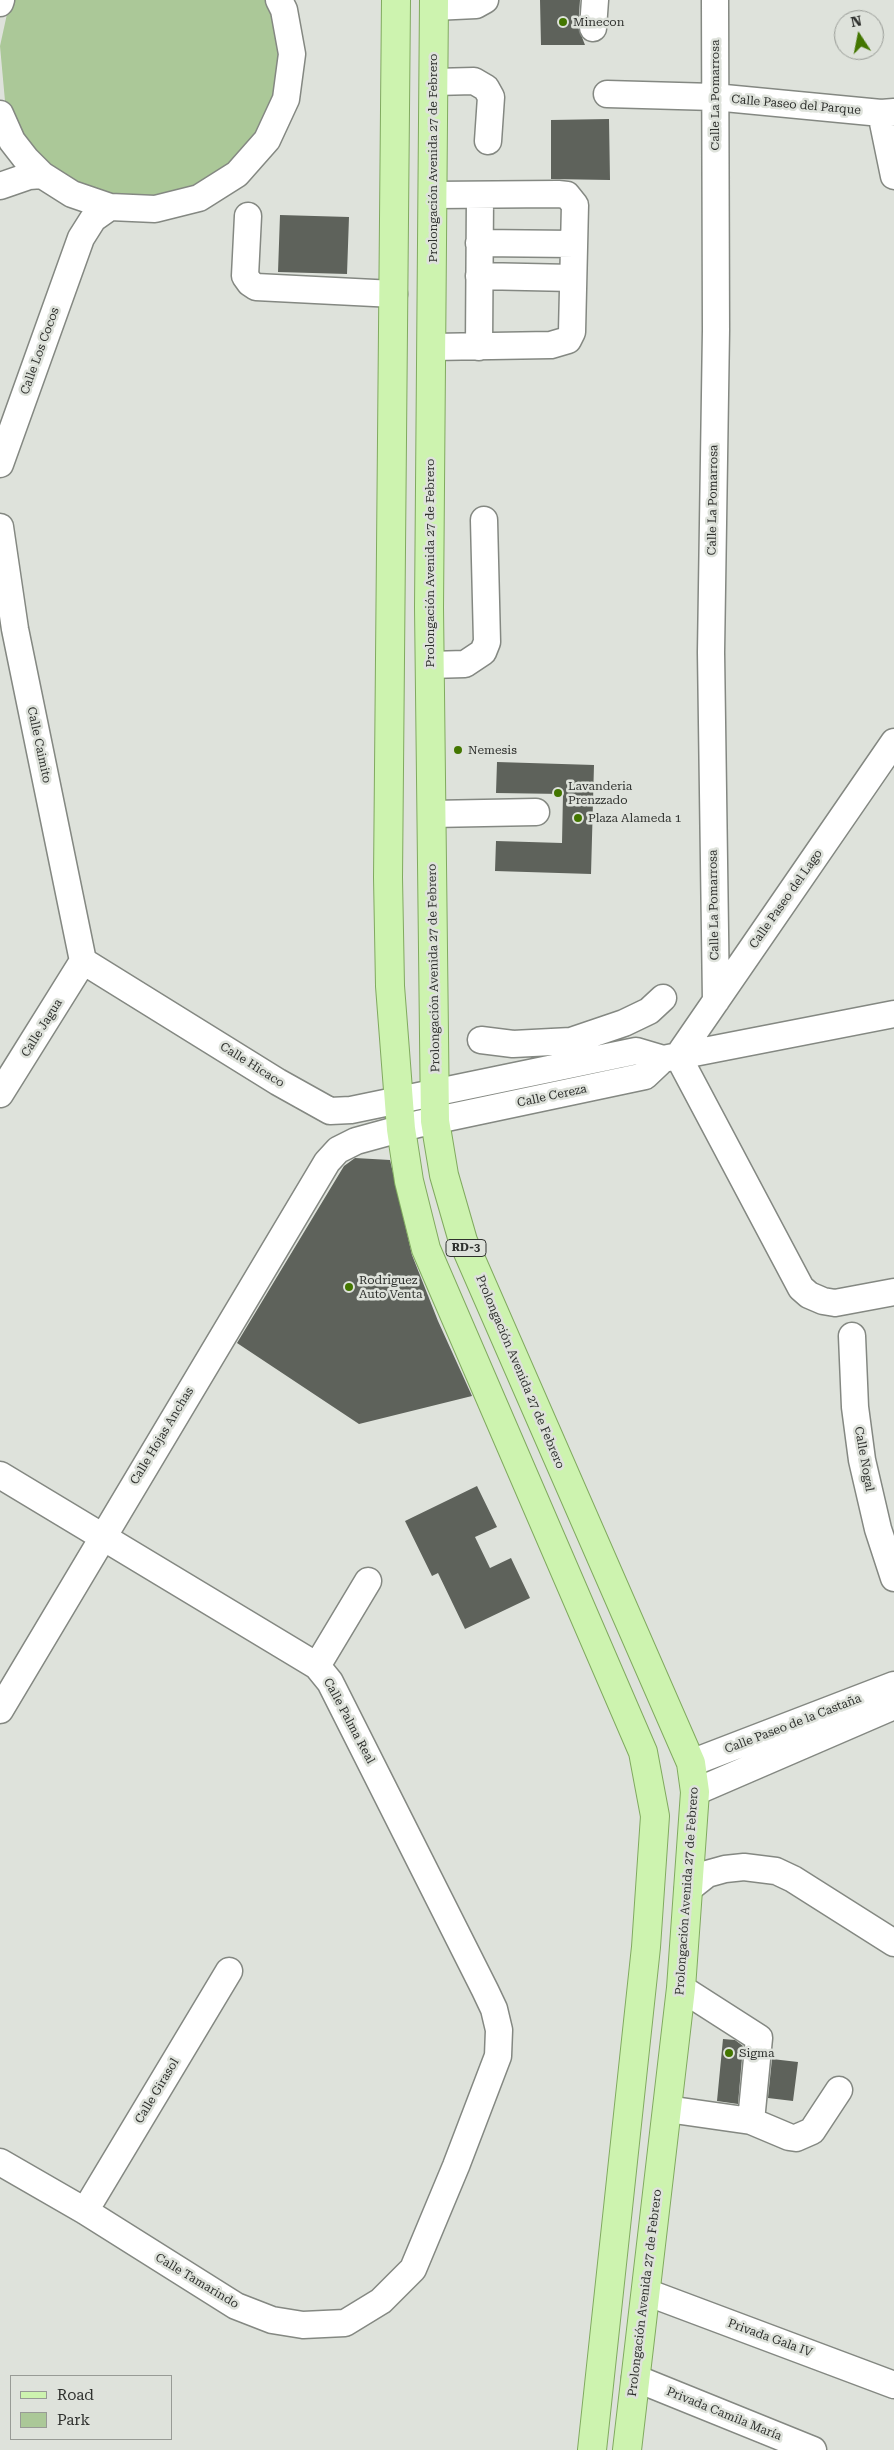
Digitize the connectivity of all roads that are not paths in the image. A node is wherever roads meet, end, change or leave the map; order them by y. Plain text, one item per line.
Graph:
1 (279, 0) edge
2 (396, 0) edge
3 (485, 0) edge
4 (595, 0) edge
5 (715, 0) edge
6 (434, 4) edge
7 (593, 28) dead end
8 (434, 82) junction
9 (607, 94) dead end
10 (714, 97) junction
11 (887, 112) edge
12 (0, 114) edge
13 (12, 141) junction
14 (488, 141) dead end
15 (42, 174) junction
16 (894, 176) edge
17 (0, 177) edge
18 (0, 186) edge
19 (72, 194) junction
20 (433, 195) junction
21 (480, 195) junction
22 (110, 207) junction
23 (248, 216) dead end
24 (81, 238) junction
25 (479, 243) junction
26 (574, 244) junction
27 (479, 276) junction
28 (574, 278) junction
29 (394, 294) junction
30 (479, 346) junction
31 (432, 347) junction
32 (0, 464) edge
33 (484, 520) dead end
34 (0, 527) edge
35 (6, 600) edge
36 (430, 665) junction
37 (894, 742) edge
38 (536, 812) dead end
39 (432, 814) junction
40 (83, 961) junction
41 (663, 998) dead end
42 (716, 1001) junction
43 (894, 1014) edge
44 (481, 1040) dead end
45 (574, 1052) junction
46 (670, 1058) junction
47 (435, 1092) junction
48 (0, 1094) edge
49 (397, 1100) junction
50 (351, 1110) junction
51 (435, 1121) junction
52 (401, 1129) junction
53 (356, 1141) junction
54 (326, 1162) joint
55 (894, 1292) edge
56 (852, 1336) dead end
57 (0, 1475) edge
58 (102, 1537) junction
59 (894, 1578) edge
60 (368, 1582) dead end
61 (317, 1666) junction
62 (894, 1685) edge
63 (894, 1706) edge
64 (0, 1710) edge
65 (691, 1763) junction
66 (695, 1792) junction
67 (688, 1889) junction
68 (894, 1943) edge
69 (229, 1971) dead end
70 (681, 1988) junction
71 (499, 2030) joint
72 (839, 2090) dead end
73 (667, 2109) junction
74 (751, 2121) junction
75 (0, 2162) edge
76 (85, 2211) junction
77 (646, 2292) junction
78 (635, 2378) junction
79 (894, 2385) edge
80 (592, 2450) edge
81 (627, 2450) edge
82 (813, 2450) edge

1 - 22 street
2 - 29 main road, RD-3
3 - 6 street
4 - 7 street
5 - 10 street, Calle La Pomarrosa
6 - 8 main road, Prolongación Avenida 27 de Febrero / RD-3
8 - 14 street
8 - 20 main road, Prolongación Avenida 27 de Febrero / RD-3
9 - 10 street, Calle Paseo del Parque
10 - 11 street, Calle Paseo del Parque
10 - 42 street, Calle La Pomarrosa
11 - 16 street
12 - 13 street
13 - 15 street
13 - 17 street
15 - 18 street
15 - 19 street
19 - 22 street
19 - 24 street, Calle Los Cocos
20 - 21 street
20 - 31 main road, Prolongación Avenida 27 de Febrero / RD-3
21 - 25 street
21 - 26 street
22 - 24 street, Calle Los Cocos
23 - 29 street
24 - 32 street, Calle Los Cocos
25 - 26 street
25 - 27 street
26 - 28 street
27 - 28 street
27 - 30 street
28 - 30 street
29 - 49 main road, RD-3
30 - 31 street
31 - 36 main road, Prolongación Avenida 27 de Febrero / RD-3
33 - 36 street
34 - 35 street, Calle Caimito
35 - 40 street, Calle Caimito
36 - 39 main road, Prolongación Avenida 27 de Febrero / RD-3
37 - 42 street, Calle Paseo del Lago
38 - 39 street
39 - 47 main road, Prolongación Avenida 27 de Febrero / RD-3
40 - 48 street, Calle Jagua
40 - 50 street, Calle Hicaco
41 - 45 street
42 - 46 street, Calle Paseo del Lago
43 - 46 street
44 - 45 street
45 - 46 street
45 - 47 street
46 - 51 street, Calle Cereza
46 - 55 street
47 - 49 street, Calle Hicaco
47 - 51 main road, Prolongación Avenida 27 de Febrero / RD-3
49 - 50 street, Calle Hicaco
49 - 52 main road, RD-3
50 - 53 street
51 - 52 street, Calle Cereza
51 - 65 main road, Prolongación Avenida 27 de Febrero / RD-3
52 - 53 street, Calle Cereza
52 - 80 main road, RD-3
53 - 54 street, Calle Cereza
54 - 58 street, Calle Hojas Anchas
56 - 59 street, Calle Nogal
57 - 58 street, Calle Palma Real
58 - 61 street, Calle Palma Real
58 - 64 street, Calle Hojas Anchas
60 - 61 street
61 - 71 street, Calle Palma Real
62 - 65 street, Calle Paseo de la Castaña
63 - 66 street, Calle Paseo de la Castaña
65 - 66 main road, Prolongación Avenida 27 de Febrero / RD-3
66 - 67 main road, Prolongación Avenida 27 de Febrero / RD-3
67 - 68 street
67 - 70 main road, Prolongación Avenida 27 de Febrero / RD-3
69 - 76 street, Calle Girasol
70 - 73 main road, Prolongación Avenida 27 de Febrero / RD-3
70 - 74 street
71 - 76 street, Calle Tamarindo
72 - 74 street
73 - 74 street
73 - 77 main road, Prolongación Avenida 27 de Febrero / RD-3
75 - 76 street, Calle Tamarindo
77 - 78 main road, Prolongación Avenida 27 de Febrero / RD-3
77 - 79 street, Privada Gala IV
78 - 81 main road, Prolongación Avenida 27 de Febrero / RD-3
78 - 82 street, Privada Camila María

